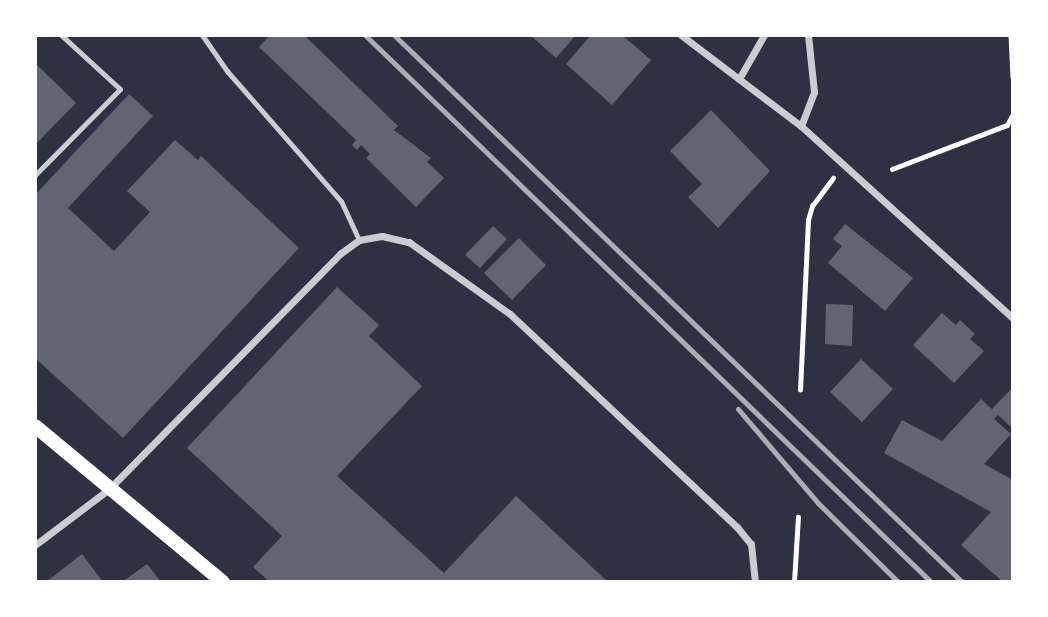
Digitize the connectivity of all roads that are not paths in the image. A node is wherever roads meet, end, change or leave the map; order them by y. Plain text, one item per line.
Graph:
1 (61, 35) edge
2 (202, 35) edge
3 (681, 35) edge
4 (764, 35) edge
5 (808, 35) edge
6 (739, 79) junction
7 (801, 126) junction
8 (35, 175) edge
9 (359, 240) junction
10 (1013, 318) edge
11 (35, 426) edge
12 (109, 489) junction
13 (35, 545) edge
14 (223, 582) edge
15 (755, 582) edge

1 - 8 lane
2 - 9 lane
3 - 6 street
4 - 6 street
5 - 7 street
6 - 7 street
7 - 10 street
9 - 12 street
9 - 15 street
11 - 12 main road
12 - 13 street
12 - 14 main road

